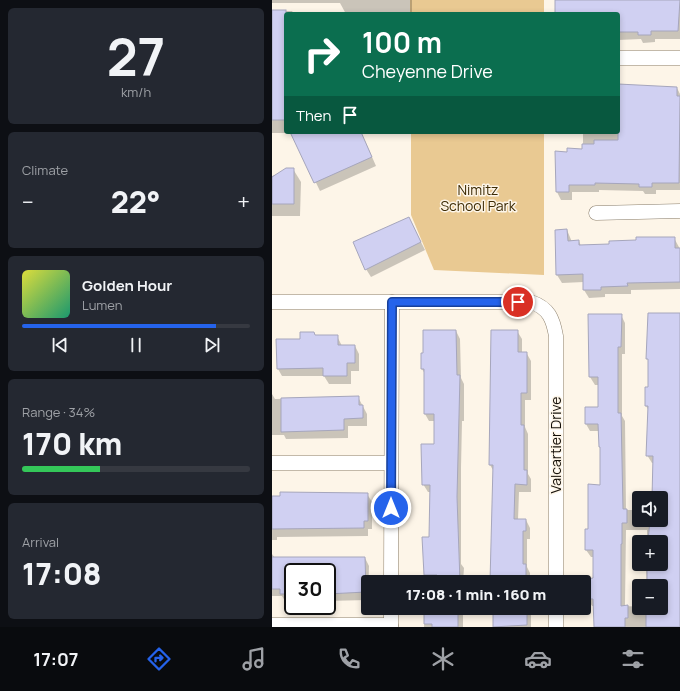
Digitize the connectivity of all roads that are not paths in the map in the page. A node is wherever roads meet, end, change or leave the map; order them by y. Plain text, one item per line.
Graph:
1 (620, 58) edge
2 (680, 58) edge
3 (680, 212) edge
4 (596, 213) dead end
5 (272, 302) edge
6 (392, 302) junction
7 (272, 463) edge
8 (391, 463) junction
9 (391, 575) edge
10 (556, 575) edge
11 (391, 615) edge
12 (556, 615) edge
13 (272, 624) edge
14 (391, 626) edge
15 (556, 627) edge

1 - 2 street
3 - 4 street
5 - 6 street
6 - 8 street
6 - 10 street, Valcartier Drive
7 - 8 street
8 - 9 street
11 - 14 street
12 - 15 street
13 - 14 street

